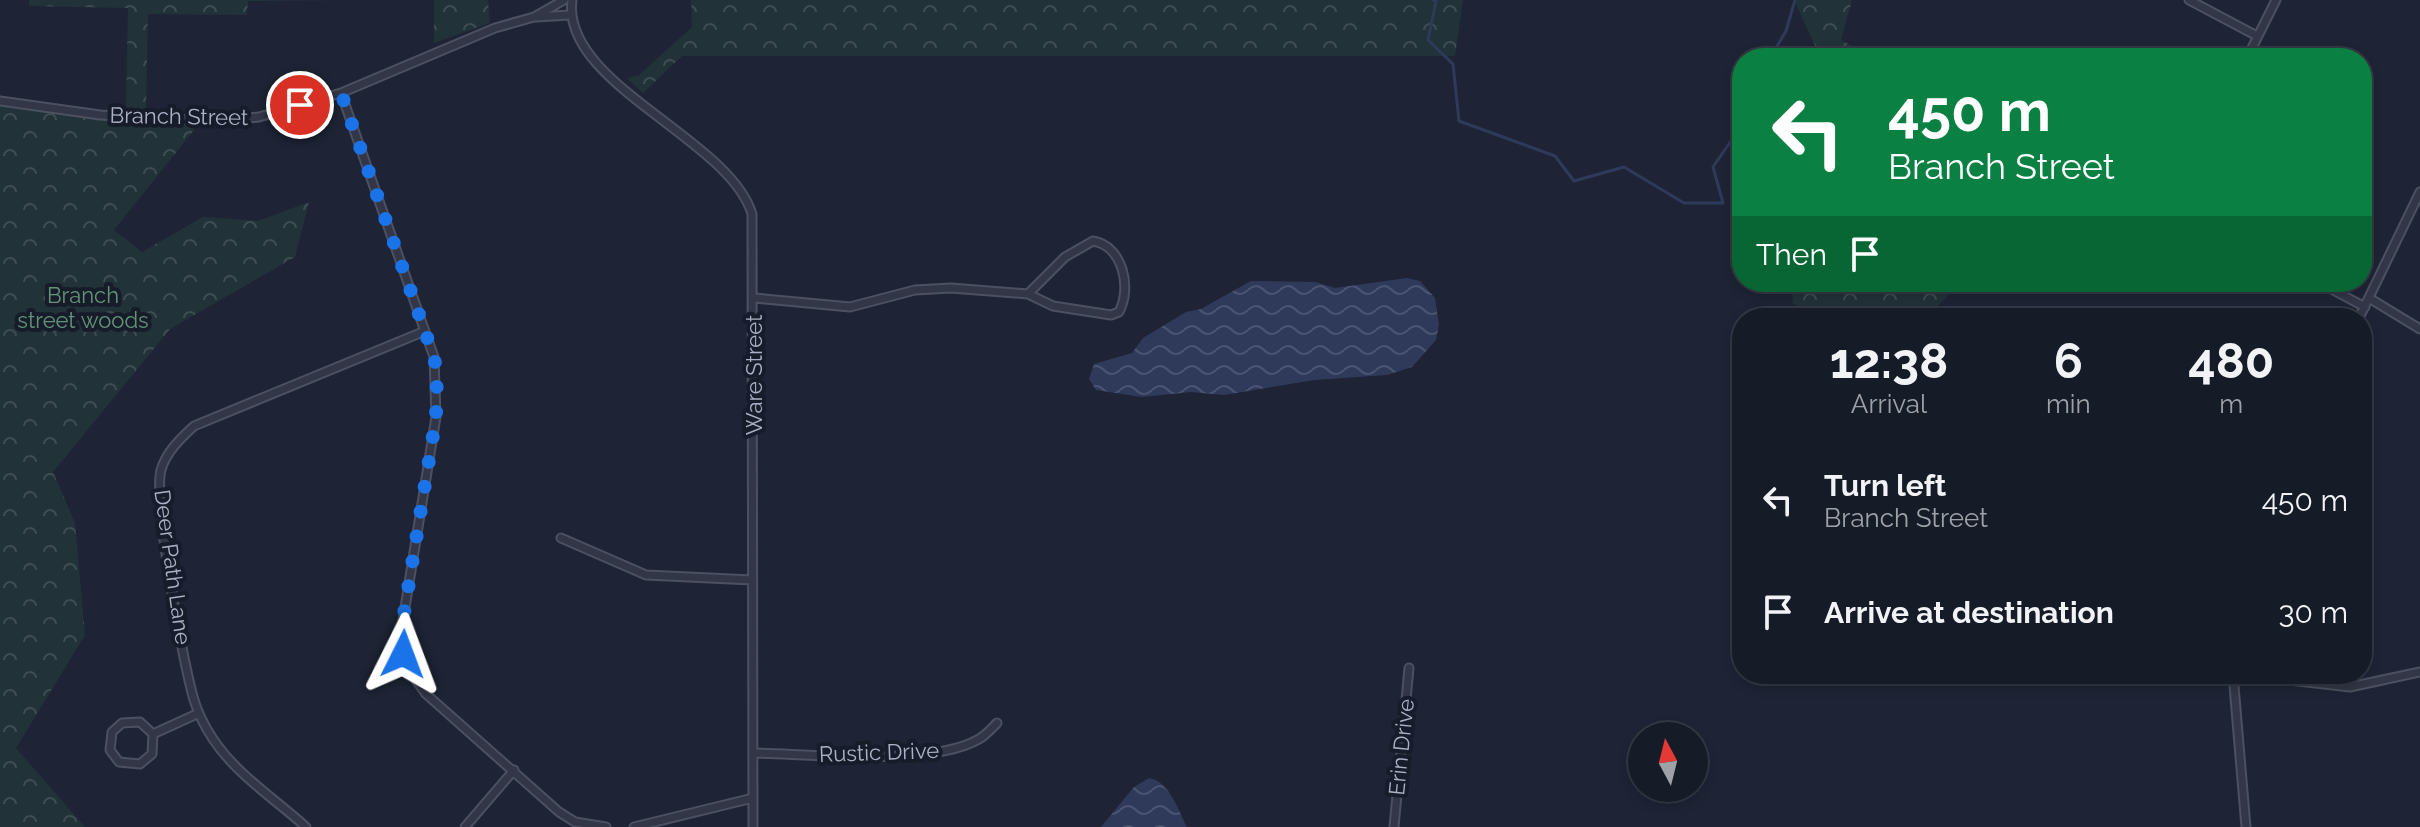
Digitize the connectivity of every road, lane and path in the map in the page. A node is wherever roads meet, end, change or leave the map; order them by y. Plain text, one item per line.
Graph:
1 (564, 0) edge
2 (572, 0) edge
3 (2189, 0) edge
4 (2276, 0) edge
5 (570, 15) junction
6 (534, 17) junction
7 (2257, 36) junction
8 (2252, 48) edge
9 (341, 93) junction
10 (0, 101) edge
11 (2420, 192) edge
12 (2337, 292) edge
13 (2372, 292) edge
14 (2372, 292) edge
15 (1028, 294) junction
16 (755, 298) junction
17 (2369, 298) junction
18 (2365, 307) joint
19 (2420, 329) edge
20 (425, 331) junction
21 (561, 538) dead end
22 (752, 580) junction
23 (1409, 668) dead end
24 (2420, 672) edge
25 (2372, 682) edge
26 (2235, 684) edge
27 (2323, 684) edge
28 (2364, 684) edge
29 (199, 713) junction
30 (997, 723) dead end
31 (153, 734) junction
32 (753, 753) junction
33 (514, 770) junction
34 (753, 798) junction
35 (306, 827) edge
36 (465, 827) edge
37 (606, 827) edge
38 (634, 827) edge
39 (753, 827) edge
40 (1394, 827) edge
41 (2246, 827) edge

1 - 6 street, Branch Street
2 - 5 street
3 - 7 street
4 - 7 street
5 - 6 street, Branch Street
5 - 16 street, Ware Street
6 - 9 street, Branch Street
7 - 8 street
9 - 10 street, Branch Street
9 - 20 street
11 - 14 street
12 - 18 street
13 - 17 street
15 - 15 street
15 - 16 street
16 - 22 street, Ware Street
17 - 18 street
17 - 19 street
20 - 29 street, Deer Path Lane
20 - 33 street
21 - 22 street
22 - 32 street, Ware Street
23 - 40 street, Erin Drive
24 - 25 street
26 - 41 street
27 - 28 street
29 - 31 street
29 - 35 street, Deer Path Lane
30 - 32 street, Rustic Drive
31 - 31 street
32 - 34 street, Ware Street
33 - 36 street
33 - 37 street
34 - 38 street
34 - 39 street, Ware Street

